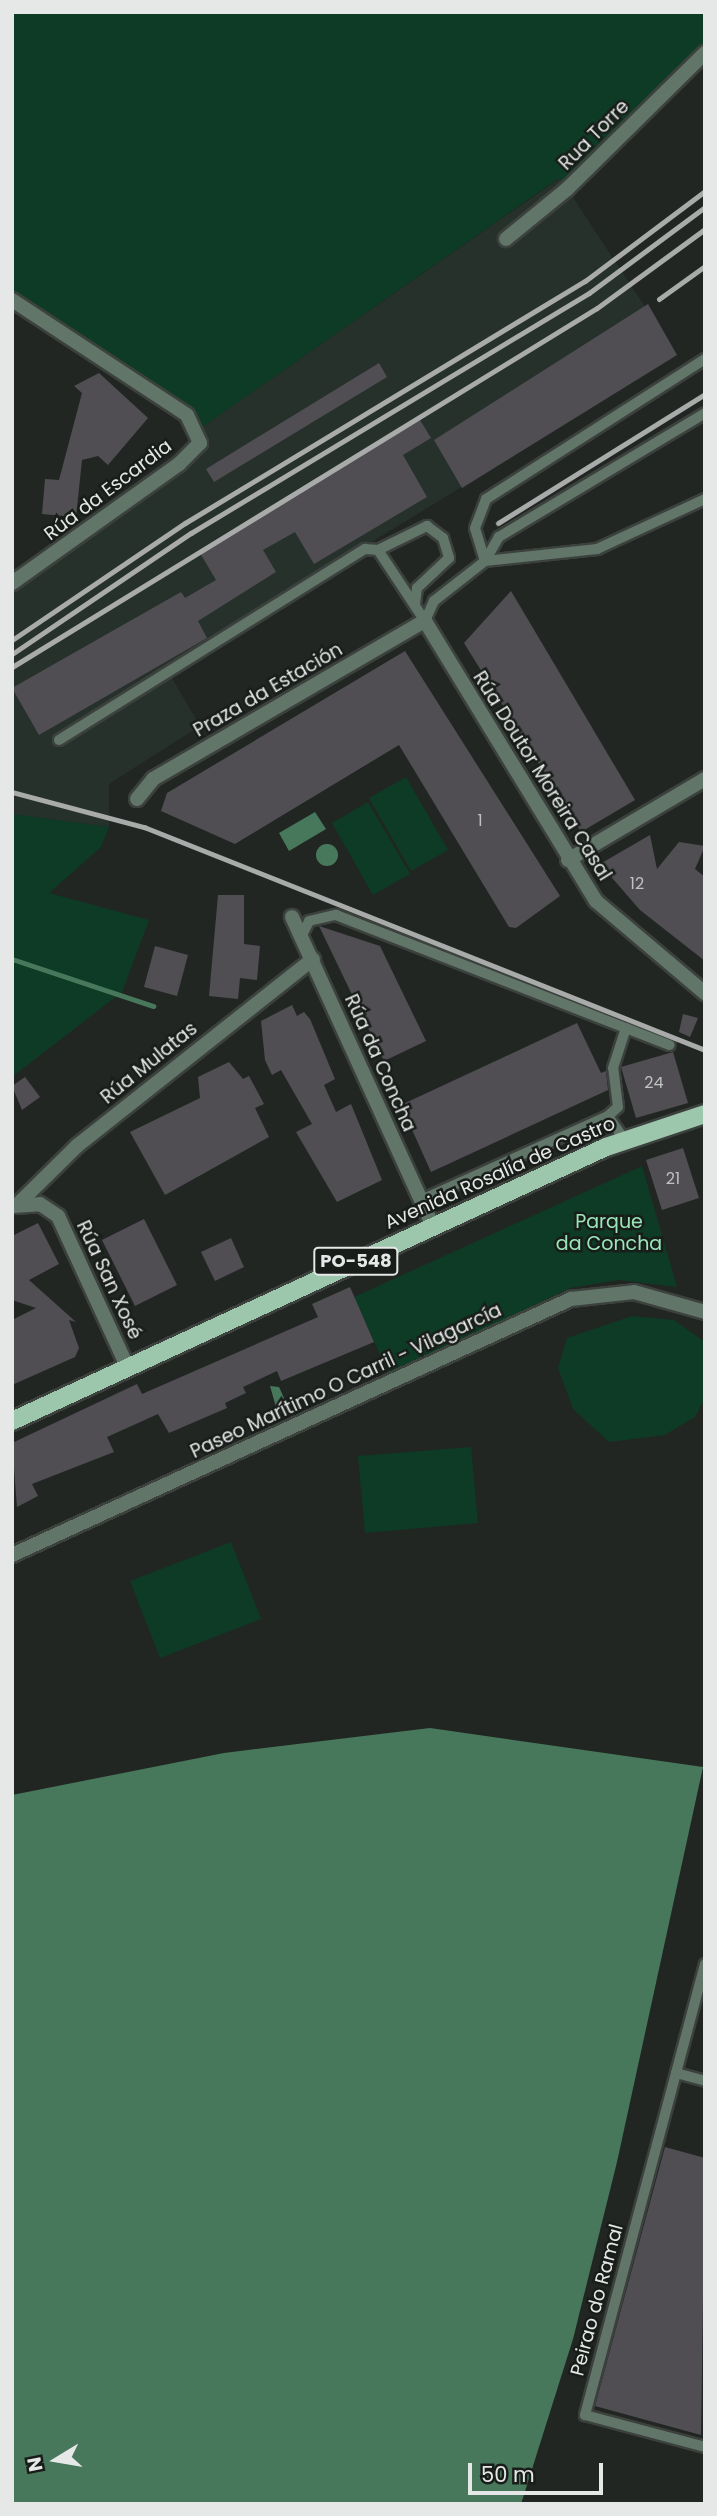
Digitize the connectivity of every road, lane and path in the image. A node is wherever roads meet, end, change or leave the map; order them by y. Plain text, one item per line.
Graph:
1 (705, 53) edge
2 (506, 239) dead end
3 (12, 300) edge
4 (705, 359) edge
5 (705, 413) edge
6 (705, 499) edge
7 (378, 550) junction
8 (485, 561) junction
9 (12, 583) edge
10 (415, 605) junction
11 (425, 621) junction
12 (59, 740) dead end
13 (705, 779) edge
14 (136, 799) dead end
15 (568, 860) junction
16 (292, 917) dead end
17 (301, 937) junction
18 (313, 959) junction
19 (705, 993) edge
20 (626, 1028) junction
21 (670, 1045) dead end
22 (705, 1114) edge
23 (608, 1116) junction
24 (625, 1139) junction
25 (421, 1200) junction
26 (15, 1205) edge
27 (433, 1226) junction
28 (705, 1312) edge
29 (128, 1368) junction
30 (12, 1421) edge
31 (12, 1555) edge
32 (705, 1964) edge
33 (676, 2073) junction
34 (705, 2081) edge
35 (705, 2446) edge

1 - 2 street, Rua Torre
3 - 9 street, Rúa da Escardia
4 - 8 lane
5 - 8 lane
6 - 8 lane
7 - 10 lane
7 - 10 lane
7 - 12 lane
8 - 11 lane
10 - 11 lane
11 - 14 street, Praza da Estación
11 - 15 street, Rúa Doutor Moreira Casal
13 - 15 street
15 - 19 street, Rúa Doutor Moreira Casal
16 - 17 street, Rúa da Concha
17 - 18 street, Rúa da Concha
17 - 20 lane
18 - 25 street, Rúa da Concha
18 - 26 street, Rúa Mulatas
20 - 21 lane
20 - 23 lane
22 - 24 main road, Avenida Rosalía de Castro / PO-548
23 - 24 lane
23 - 25 lane
24 - 27 main road, Avenida Rosalía de Castro / PO-548
25 - 27 street, Rúa da Concha
26 - 29 street, Rúa San Xosé
27 - 29 main road, Avenida Rosalía de Castro / PO-548
28 - 31 street, Paseo Marítimo O Carril - Vilagarcía
29 - 30 main road, Avenida Rosalía de Castro / PO-548
32 - 33 lane, Peirao do Ramal
33 - 34 lane
33 - 35 lane, Peirao do Ramal

